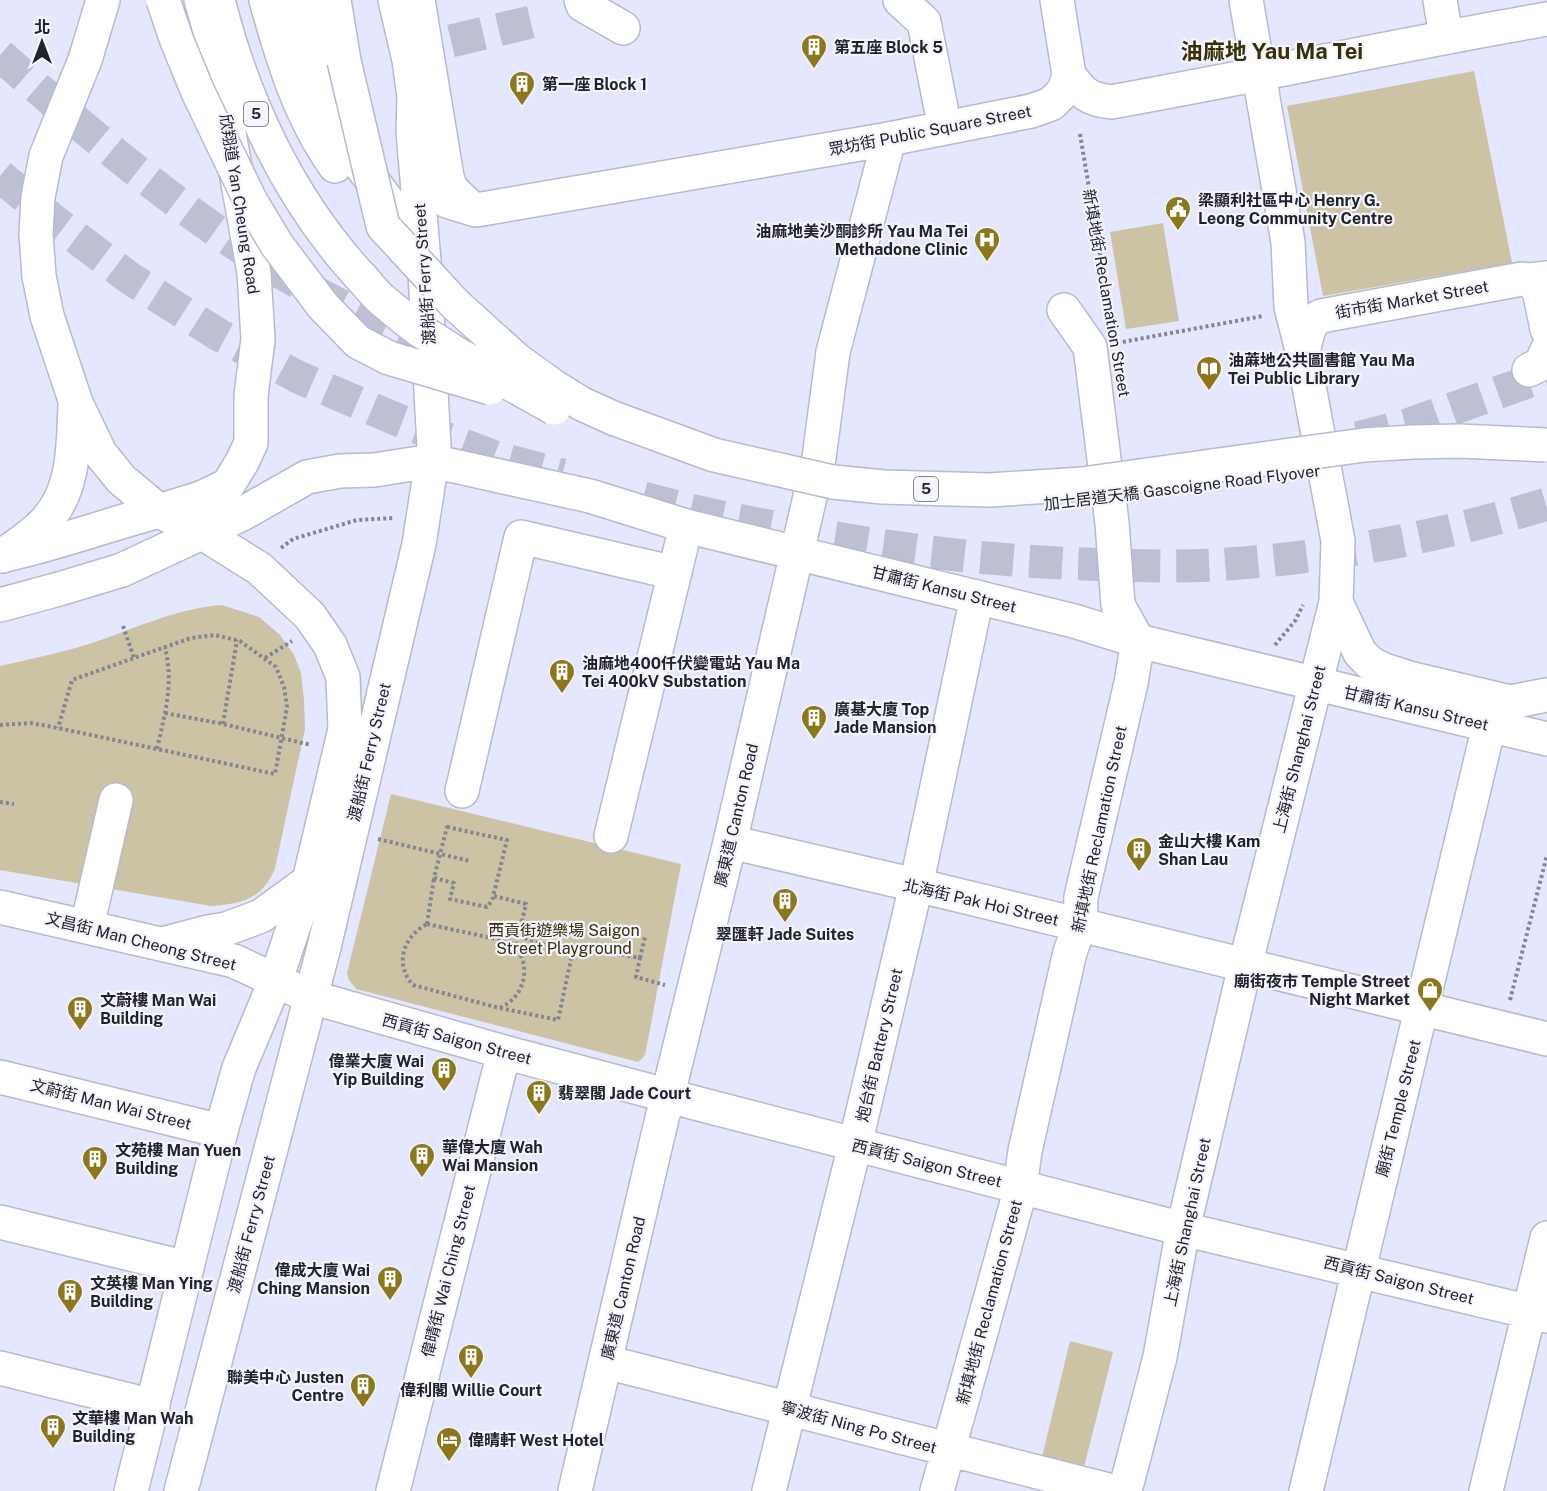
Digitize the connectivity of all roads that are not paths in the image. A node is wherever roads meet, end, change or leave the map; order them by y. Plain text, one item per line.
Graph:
1 (103, 0) edge
2 (163, 0) edge
3 (201, 0) edge
4 (218, 0) edge
5 (266, 0) edge
6 (300, 0) edge
7 (334, 0) edge
8 (395, 0) edge
9 (418, 0) edge
10 (581, 0) edge
11 (900, 0) edge
12 (1057, 0) edge
13 (1246, 0) edge
14 (1440, 0) edge
15 (1547, 19) edge
16 (623, 28) dead end
17 (1446, 37) junction
18 (1069, 75) junction
19 (1259, 75) junction
20 (433, 89) junction
21 (941, 108) dead end
22 (889, 139) junction
23 (414, 143) junction
24 (476, 210) junction
25 (383, 226) junction
26 (422, 246) junction
27 (1539, 279) edge
28 (1064, 310) dead end
29 (1547, 329) edge
30 (1303, 354) junction
31 (76, 403) junction
32 (545, 404) junction
33 (1547, 445) edge
34 (432, 461) junction
35 (1547, 463) edge
36 (159, 511) junction
37 (686, 526) junction
38 (201, 532) junction
39 (796, 553) junction
40 (1, 556) edge
41 (675, 573) junction
42 (976, 597) junction
43 (1320, 601) junction
44 (0, 605) edge
45 (1138, 641) junction
46 (1315, 684) junction
47 (1547, 695) edge
48 (1489, 726) junction
49 (1547, 739) edge
50 (462, 791) dead end
51 (116, 800) dead end
52 (611, 836) dead end
53 (730, 842) junction
54 (309, 881) junction
55 (916, 886) junction
56 (0, 907) edge
57 (1080, 925) junction
58 (87, 927) junction
59 (163, 944) junction
60 (1245, 966) junction
61 (275, 982) junction
62 (311, 997) junction
63 (1423, 1008) junction
64 (1547, 1039) edge
65 (504, 1052) junction
66 (0, 1077) edge
67 (668, 1096) junction
68 (221, 1131) junction
69 (855, 1145) junction
70 (1020, 1186) junction
71 (0, 1222) edge
72 (1183, 1229) junction
73 (1547, 1238) edge
74 (188, 1268) junction
75 (1359, 1270) junction
76 (1538, 1314) edge
77 (606, 1362) junction
78 (0, 1368) edge
79 (153, 1406) junction
80 (790, 1408) junction
81 (948, 1450) junction
82 (131, 1491) edge
83 (181, 1491) edge
84 (393, 1491) edge
85 (575, 1491) edge
86 (769, 1491) edge
87 (937, 1491) edge
88 (1112, 1491) edge
89 (1125, 1491) edge
90 (1306, 1491) edge
91 (1486, 1491) edge

1 - 31 main road
2 - 32 main road, bridge
3 - 36 main road, 欣翔道 Yan Cheung Road
4 - 32 main road, 加士居道天橋 Gascoigne Road Flyover / 5, bridge
5 - 25 main road, 加士居道天橋 Gascoigne Road Flyover / 5
6 - 26 main road
7 - 25 main road, bridge
8 - 23 main road, 渡船街 Ferry Street
9 - 20 main road
10 - 16 main road
11 - 21 main road
12 - 18 main road
13 - 19 main road, 上海街 Shanghai Street
14 - 17 main road
15 - 17 main road
17 - 19 main road
18 - 19 main road
18 - 22 main road, 眾坊街 Public Square Street
19 - 30 main road, 上海街 Shanghai Street
20 - 23 main road
20 - 24 main road
22 - 24 main road, 眾坊街 Public Square Street
22 - 39 main road, 廣東道 Canton Road
23 - 24 main road, 眾坊街 Public Square Street
23 - 26 main road, 渡船街 Ferry Street
25 - 33 main road, 加士居道天橋 Gascoigne Road Flyover / 5, bridge
26 - 34 main road, 渡船街 Ferry Street
27 - 29 main road
27 - 30 main road, 街市街 Market Street
28 - 45 main road, 新填地街 Reclamation Street
30 - 43 main road, 上海街 Shanghai Street
31 - 36 main road, 渡船街 Ferry Street
31 - 40 main road
32 - 35 main road, 加士居道天橋 Gascoigne Road Flyover / 5
34 - 37 main road, 甘肅街 Kansu Street
34 - 38 main road, 甘肅街 Kansu Street
34 - 62 main road, 渡船街 Ferry Street
36 - 38 main road, 渡船街 Ferry Street
36 - 40 main road, 欣翔道 Yan Cheung Road
37 - 39 main road, 甘肅街 Kansu Street
37 - 41 main road
38 - 44 main road
38 - 54 main road, 渡船街 Ferry Street
39 - 42 main road, 甘肅街 Kansu Street
39 - 53 main road, 廣東道 Canton Road
41 - 50 main road
41 - 52 main road
42 - 45 main road, 甘肅街 Kansu Street
42 - 55 main road, 炮台街 Battery Street
43 - 46 main road, 上海街 Shanghai Street
43 - 47 main road, 甘肅街 Kansu Street
45 - 46 main road, 甘肅街 Kansu Street
45 - 57 main road, 新填地街 Reclamation Street
46 - 48 main road, 甘肅街 Kansu Street
46 - 60 main road, 上海街 Shanghai Street
48 - 49 main road, 甘肅街 Kansu Street
48 - 63 main road, 廟街 Temple Street
51 - 58 main road
53 - 55 main road, 北海街 Pak Hoi Street
53 - 67 main road, 廣東道 Canton Road
54 - 59 main road
54 - 61 main road, 渡船街 Ferry Street
55 - 57 main road, 北海街 Pak Hoi Street
55 - 69 main road, 炮台街 Battery Street
56 - 58 main road, 文昌街 Man Cheong Street
57 - 60 main road, 北海街 Pak Hoi Street
57 - 70 main road, 新填地街 Reclamation Street
58 - 59 main road, 文昌街 Man Cheong Street
59 - 61 main road, 文昌街 Man Cheong Street
60 - 63 main road, 北海街 Pak Hoi Street
60 - 72 main road, 上海街 Shanghai Street
61 - 62 main road, 文昌街 Man Cheong Street
61 - 68 main road, 渡船街 Ferry Street
62 - 65 main road, 西貢街 Saigon Street
62 - 83 main road, 渡船街 Ferry Street
63 - 64 main road, 北海街 Pak Hoi Street
63 - 75 main road, 廟街 Temple Street
65 - 67 main road, 西貢街 Saigon Street
65 - 84 main road, 偉晴街 Wai Ching Street
66 - 68 main road, 文蔚街 Man Wai Street
67 - 69 main road, 西貢街 Saigon Street
67 - 77 main road, 廣東道 Canton Road
68 - 74 main road, 渡船街 Ferry Street
69 - 70 main road, 西貢街 Saigon Street
69 - 80 main road, 炮台街 Battery Street
70 - 72 main road, 西貢街 Saigon Street
70 - 81 main road, 新填地街 Reclamation Street
71 - 74 main road
72 - 75 main road, 西貢街 Saigon Street
72 - 89 main road, 上海街 Shanghai Street
73 - 76 main road
74 - 79 main road, 渡船街 Ferry Street
75 - 76 main road, 西貢街 Saigon Street
75 - 90 main road, 廟街 Temple Street
76 - 91 main road
77 - 80 main road, 寧波街 Ning Po Street
77 - 85 main road, 廣東道 Canton Road
78 - 79 main road
79 - 82 main road, 渡船街 Ferry Street
80 - 81 main road, 寧波街 Ning Po Street
80 - 86 main road, 炮台街 Battery Street
81 - 87 main road, 新填地街 Reclamation Street
81 - 88 main road, 寧波街 Ning Po Street

